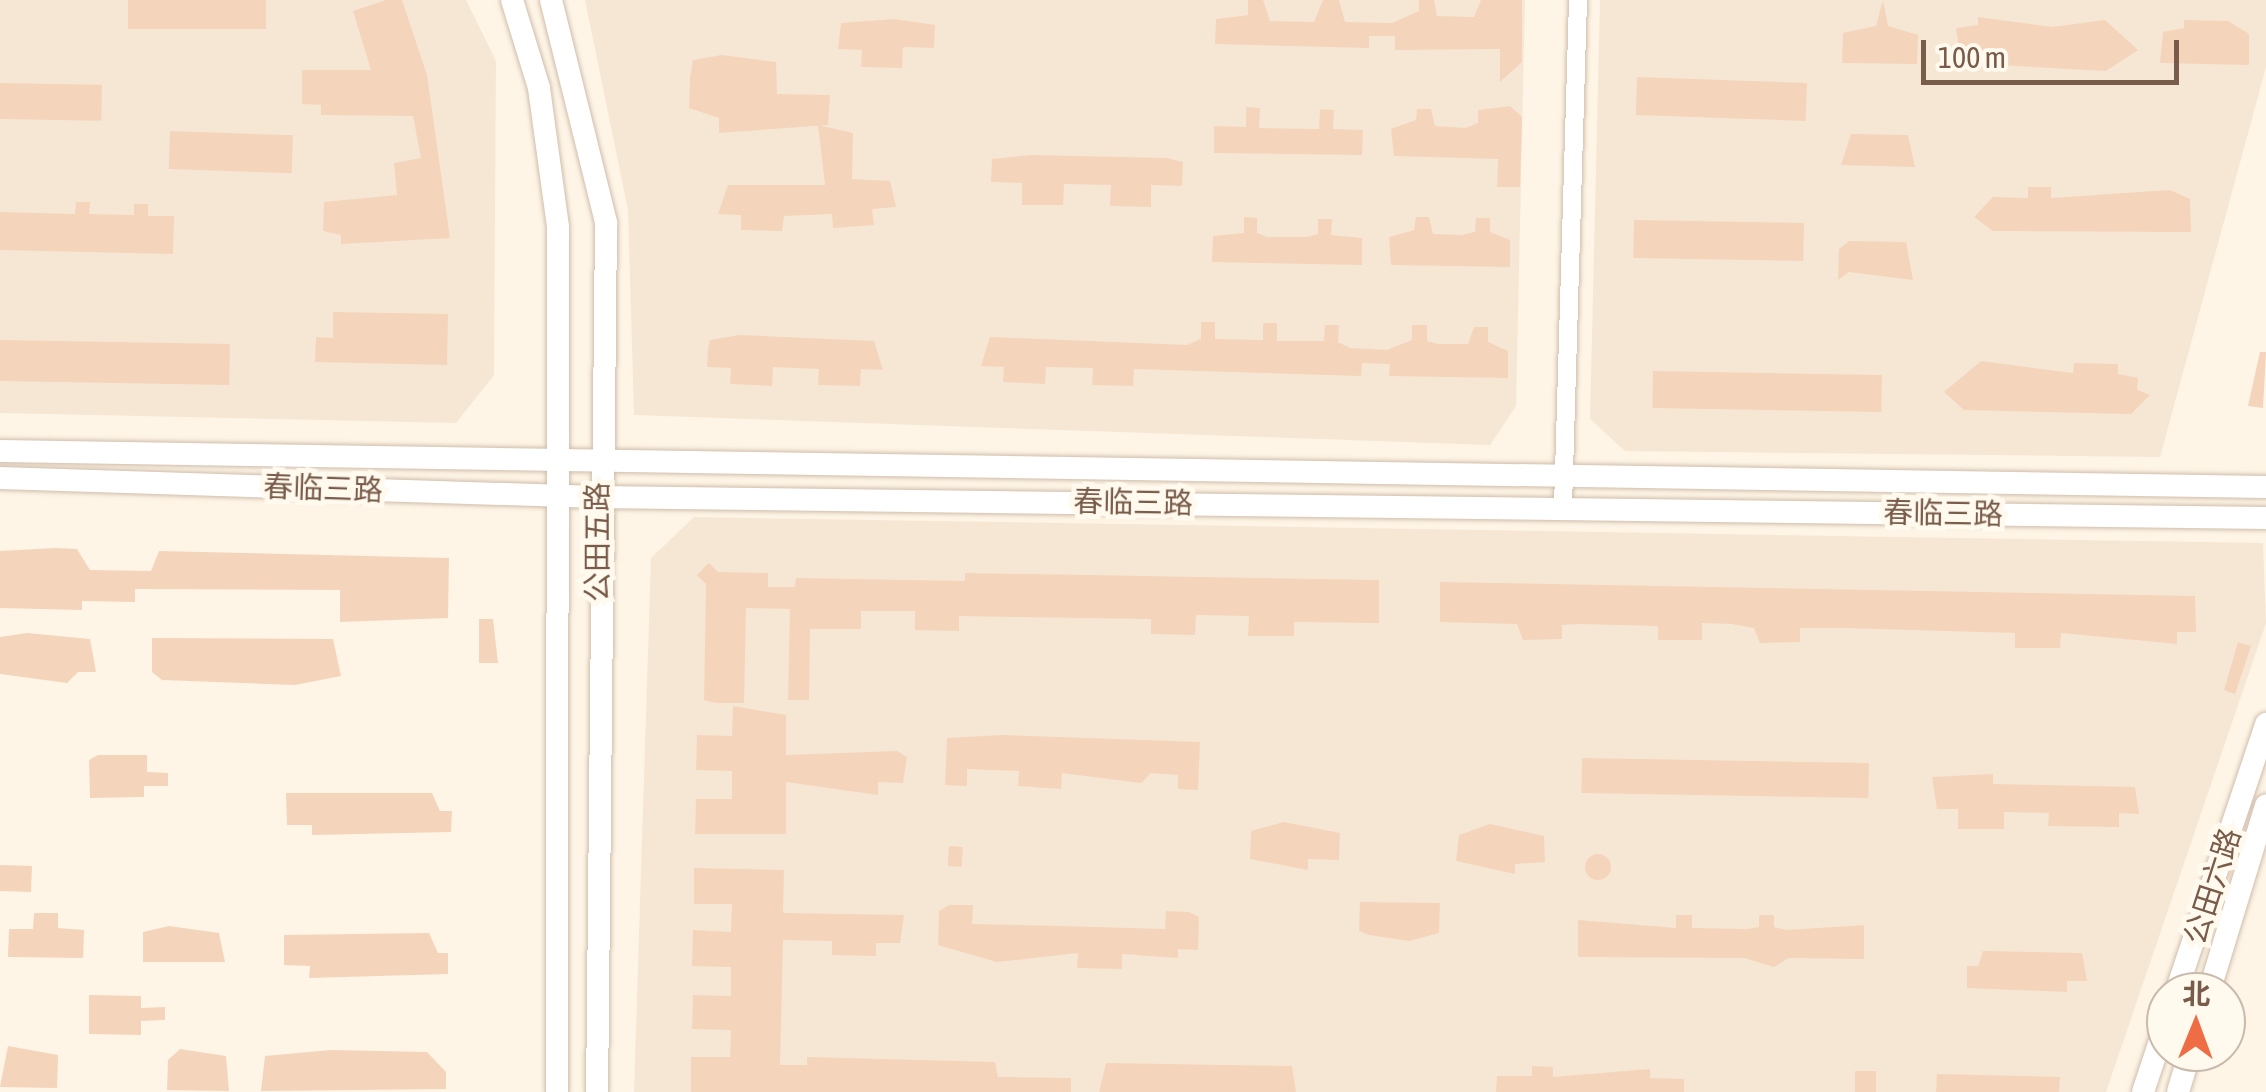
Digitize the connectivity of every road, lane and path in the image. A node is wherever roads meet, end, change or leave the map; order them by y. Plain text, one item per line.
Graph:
1 (512, 0) edge
2 (551, 0) edge
3 (1578, 0) edge
4 (0, 452) edge
5 (560, 464) junction
6 (597, 467) junction
7 (0, 478) edge
8 (2266, 487) edge
9 (1561, 494) junction
10 (561, 496) junction
11 (597, 497) junction
12 (2266, 518) edge
13 (2266, 724) edge
14 (2266, 806) edge
15 (2183, 972) edge
16 (2215, 972) edge
17 (558, 1092) edge
18 (597, 1092) edge

1 - 5 street, 公田五路
2 - 6 street, 公田五路
3 - 9 street
4 - 5 street, 春临三路
5 - 6 street, 春临三路
5 - 10 street, 公田五路
6 - 9 street, 春临三路
6 - 11 street, 公田五路
7 - 10 street, 春临三路
8 - 9 street, 春临三路
9 - 11 street, 春临三路
9 - 12 street, 春临三路
10 - 11 street, 春临三路
10 - 17 street, 公田五路
11 - 18 street, 公田五路
13 - 15 street, 公田六路
14 - 16 street, 公田六路

